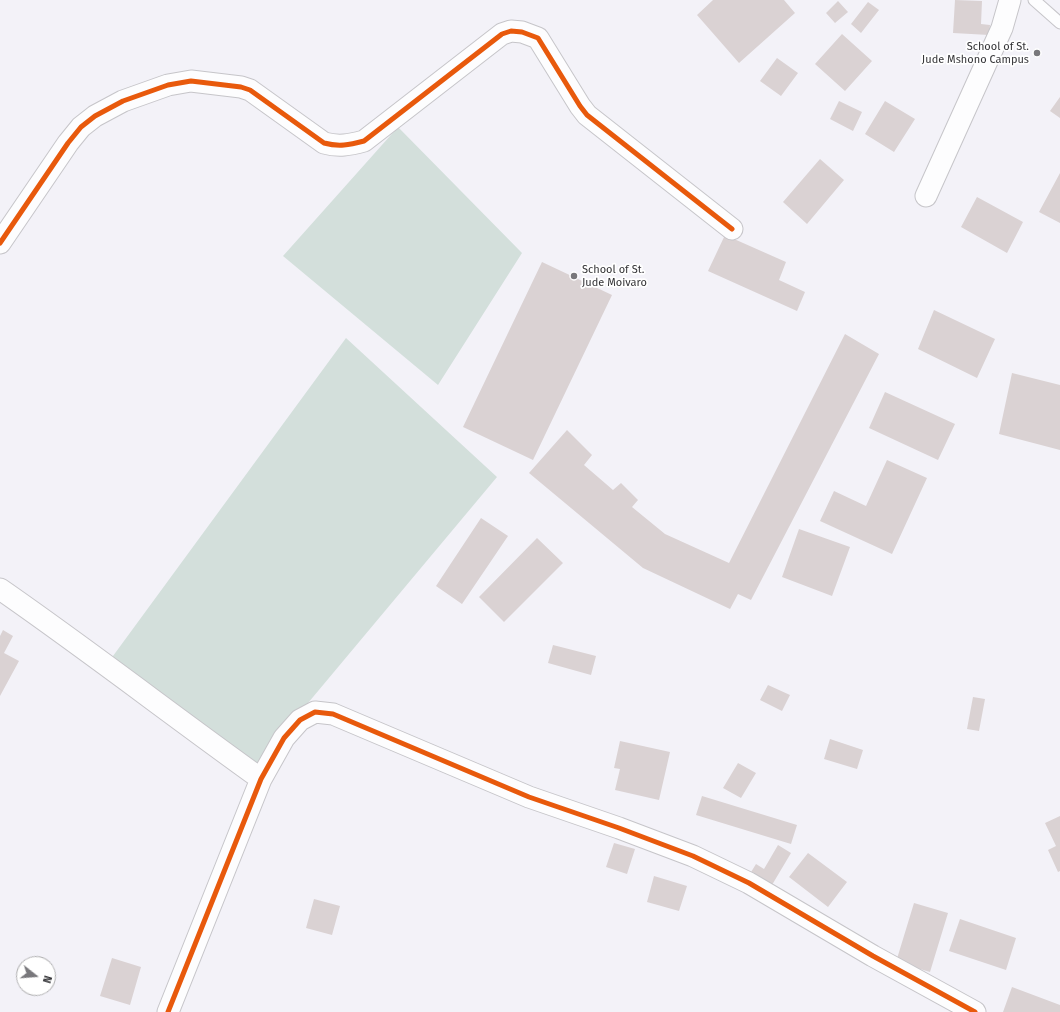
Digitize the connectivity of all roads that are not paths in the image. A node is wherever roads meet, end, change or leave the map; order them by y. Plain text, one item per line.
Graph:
1 (1010, 0) edge
2 (1034, 0) edge
3 (1060, 24) edge
4 (926, 196) dead end
5 (732, 229) dead end
6 (0, 243) edge
7 (0, 589) edge
8 (261, 779) junction
9 (168, 1012) edge
10 (975, 1012) edge

1 - 4 street
2 - 3 lane
5 - 6 street
7 - 8 street
8 - 9 street
8 - 10 street

